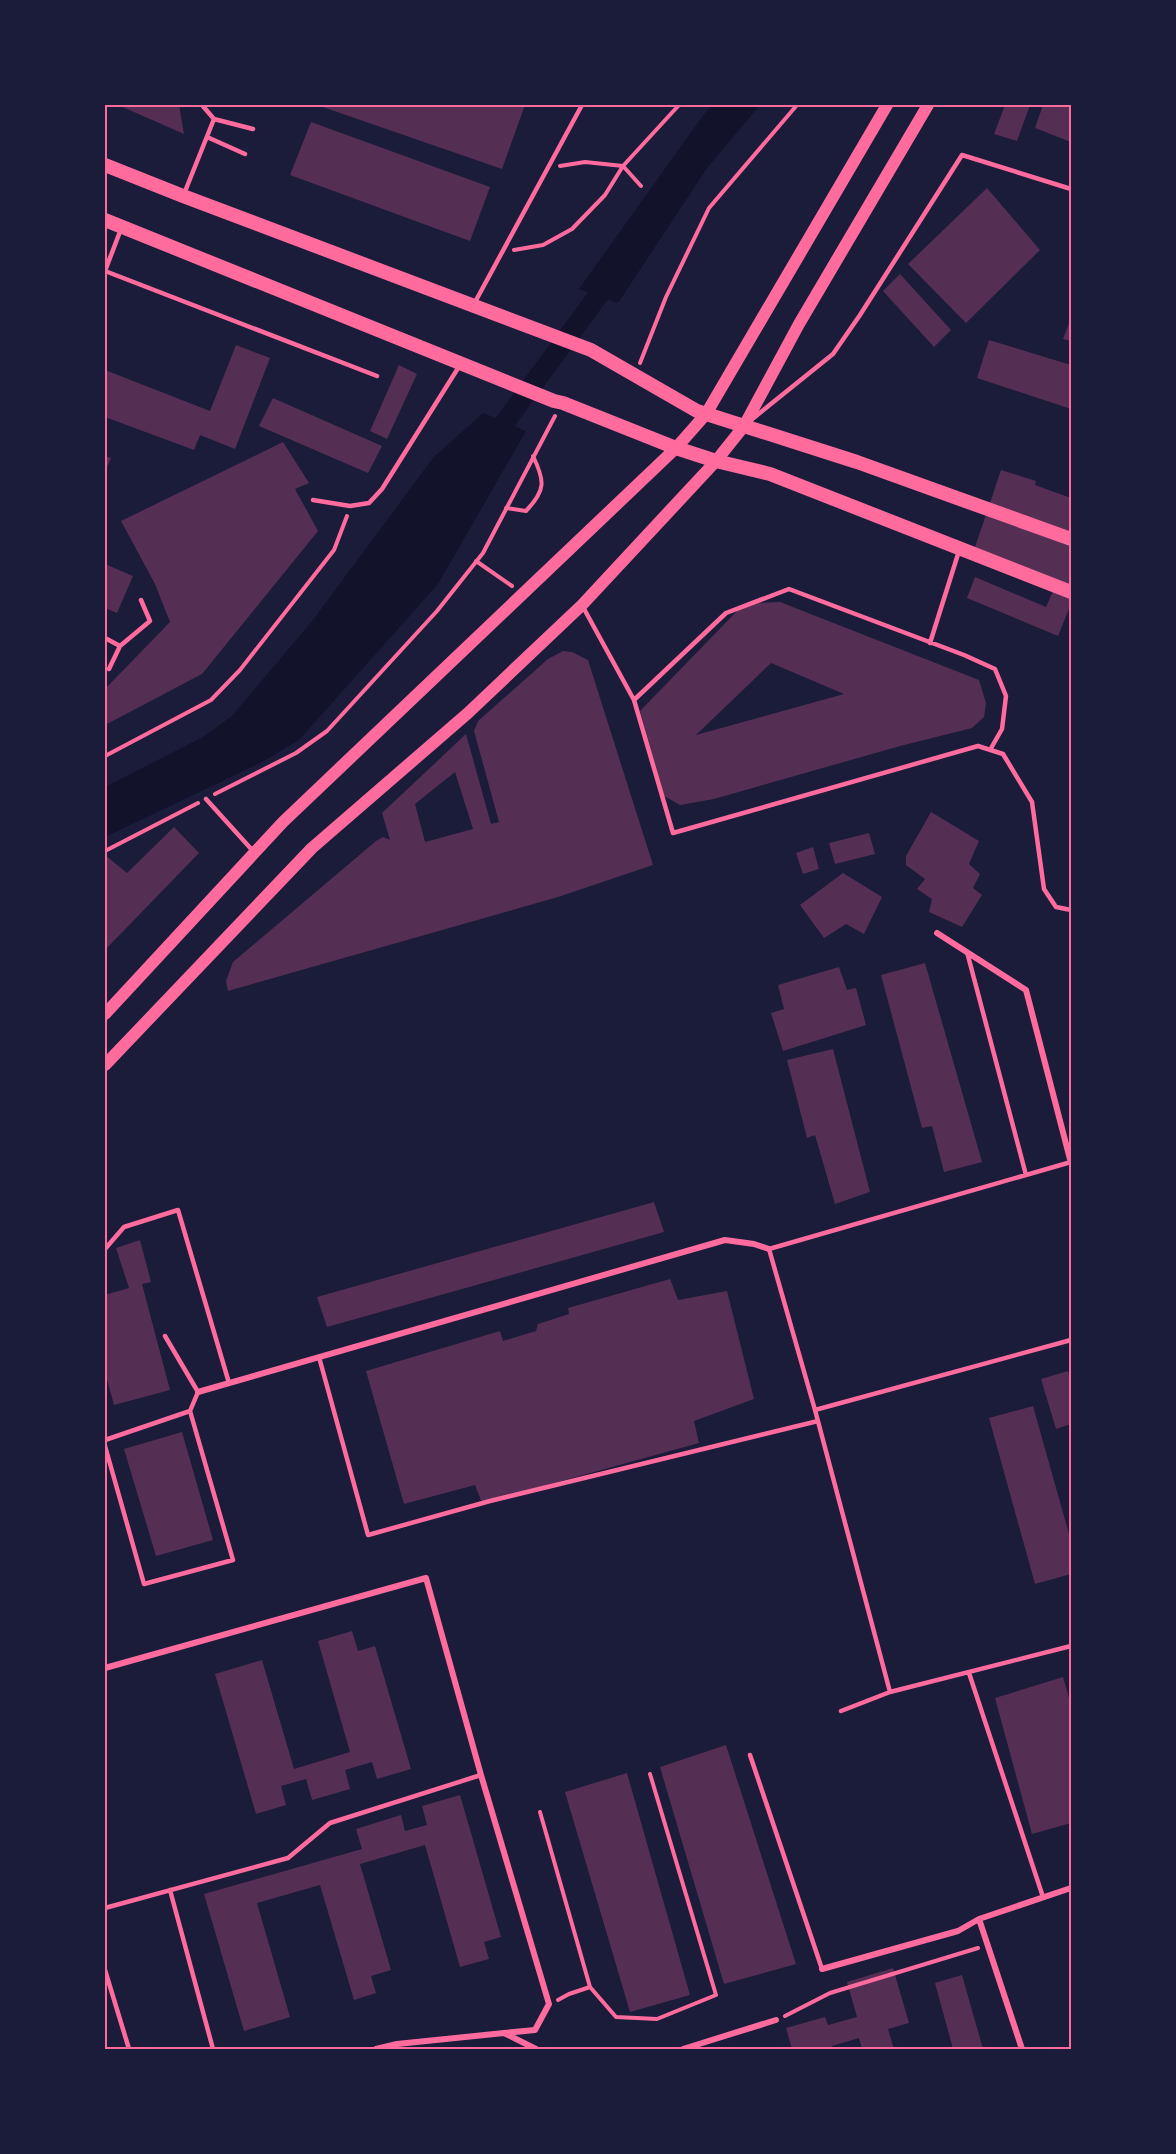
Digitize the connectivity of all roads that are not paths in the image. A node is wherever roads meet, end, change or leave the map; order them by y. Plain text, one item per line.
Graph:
1 (202, 105) edge
2 (582, 105) edge
3 (887, 105) edge
4 (927, 106) edge
5 (214, 119) junction
6 (253, 129) dead end
7 (207, 137) junction
8 (244, 154) dead end
9 (105, 165) edge
10 (1071, 189) edge
11 (183, 196) junction
12 (105, 220) edge
13 (122, 227) junction
14 (105, 271) edge
15 (474, 304) junction
16 (461, 362) junction
17 (376, 376) dead end
18 (706, 414) junction
19 (744, 426) junction
20 (676, 448) junction
21 (716, 461) junction
22 (313, 500) dead end
23 (1071, 539) edge
24 (960, 548) junction
25 (1071, 592) edge
26 (141, 600) dead end
27 (582, 604) junction
28 (105, 638) edge
29 (930, 643) junction
30 (120, 646) junction
31 (109, 669) dead end
32 (634, 700) junction
33 (990, 750) junction
34 (206, 799) road end
35 (255, 853) junction
36 (1071, 910) edge
37 (937, 933) dead end
38 (968, 952) junction
39 (105, 1014) edge
40 (105, 1065) edge
41 (1071, 1163) edge
42 (1026, 1175) junction
43 (105, 1249) edge
44 (769, 1249) junction
45 (165, 1336) dead end
46 (1071, 1340) edge
47 (319, 1357) junction
48 (229, 1383) junction
49 (198, 1392) junction
50 (815, 1410) junction
51 (190, 1411) junction
52 (818, 1421) junction
53 (105, 1440) edge
54 (105, 1446) edge
55 (1071, 1646) edge
56 (105, 1668) edge
57 (969, 1673) junction
58 (890, 1692) junction
59 (841, 1711) dead end
60 (750, 1755) dead end
61 (481, 1775) junction
62 (1071, 1888) edge
63 (170, 1890) junction
64 (1043, 1897) junction
65 (105, 1908) edge
66 (979, 1918) junction
67 (822, 1969) joint
68 (105, 1970) edge
69 (776, 2020) road end
70 (504, 2033) junction
71 (129, 2049) edge
72 (213, 2049) edge
73 (376, 2049) edge
74 (536, 2049) edge
75 (682, 2049) edge
76 (1022, 2049) edge

1 - 5 lane
2 - 15 lane
3 - 18 main road
4 - 19 main road
5 - 6 lane
5 - 7 lane
7 - 8 lane
7 - 11 lane
9 - 11 main road
10 - 19 lane
11 - 15 main road
12 - 13 main road
13 - 14 lane
13 - 16 main road
14 - 17 lane
15 - 18 main road
16 - 20 main road
16 - 22 lane
18 - 19 main road
18 - 20 main road
19 - 21 main road
19 - 23 main road
20 - 21 main road
20 - 35 main road
21 - 24 main road
21 - 27 main road
24 - 25 main road
24 - 29 lane
26 - 30 lane
27 - 32 lane
27 - 40 main road
28 - 30 lane
29 - 32 lane
29 - 33 lane
30 - 31 lane
32 - 33 lane
33 - 36 lane
34 - 35 lane
35 - 39 main road
37 - 38 street
38 - 41 street
38 - 42 lane
41 - 42 lane
42 - 44 lane
43 - 48 lane
44 - 47 street
44 - 50 lane
45 - 49 lane
46 - 50 lane
47 - 48 street
47 - 52 lane
48 - 49 street
49 - 51 lane
50 - 52 lane
51 - 53 lane
51 - 54 lane
52 - 58 lane
55 - 57 lane
56 - 61 street
57 - 58 lane
57 - 64 lane
58 - 59 lane
60 - 67 lane
61 - 63 lane
61 - 70 street
62 - 64 street
63 - 65 lane
63 - 72 lane
64 - 66 street
66 - 67 street
66 - 76 street
68 - 71 lane
69 - 75 street
70 - 73 street
70 - 74 street

